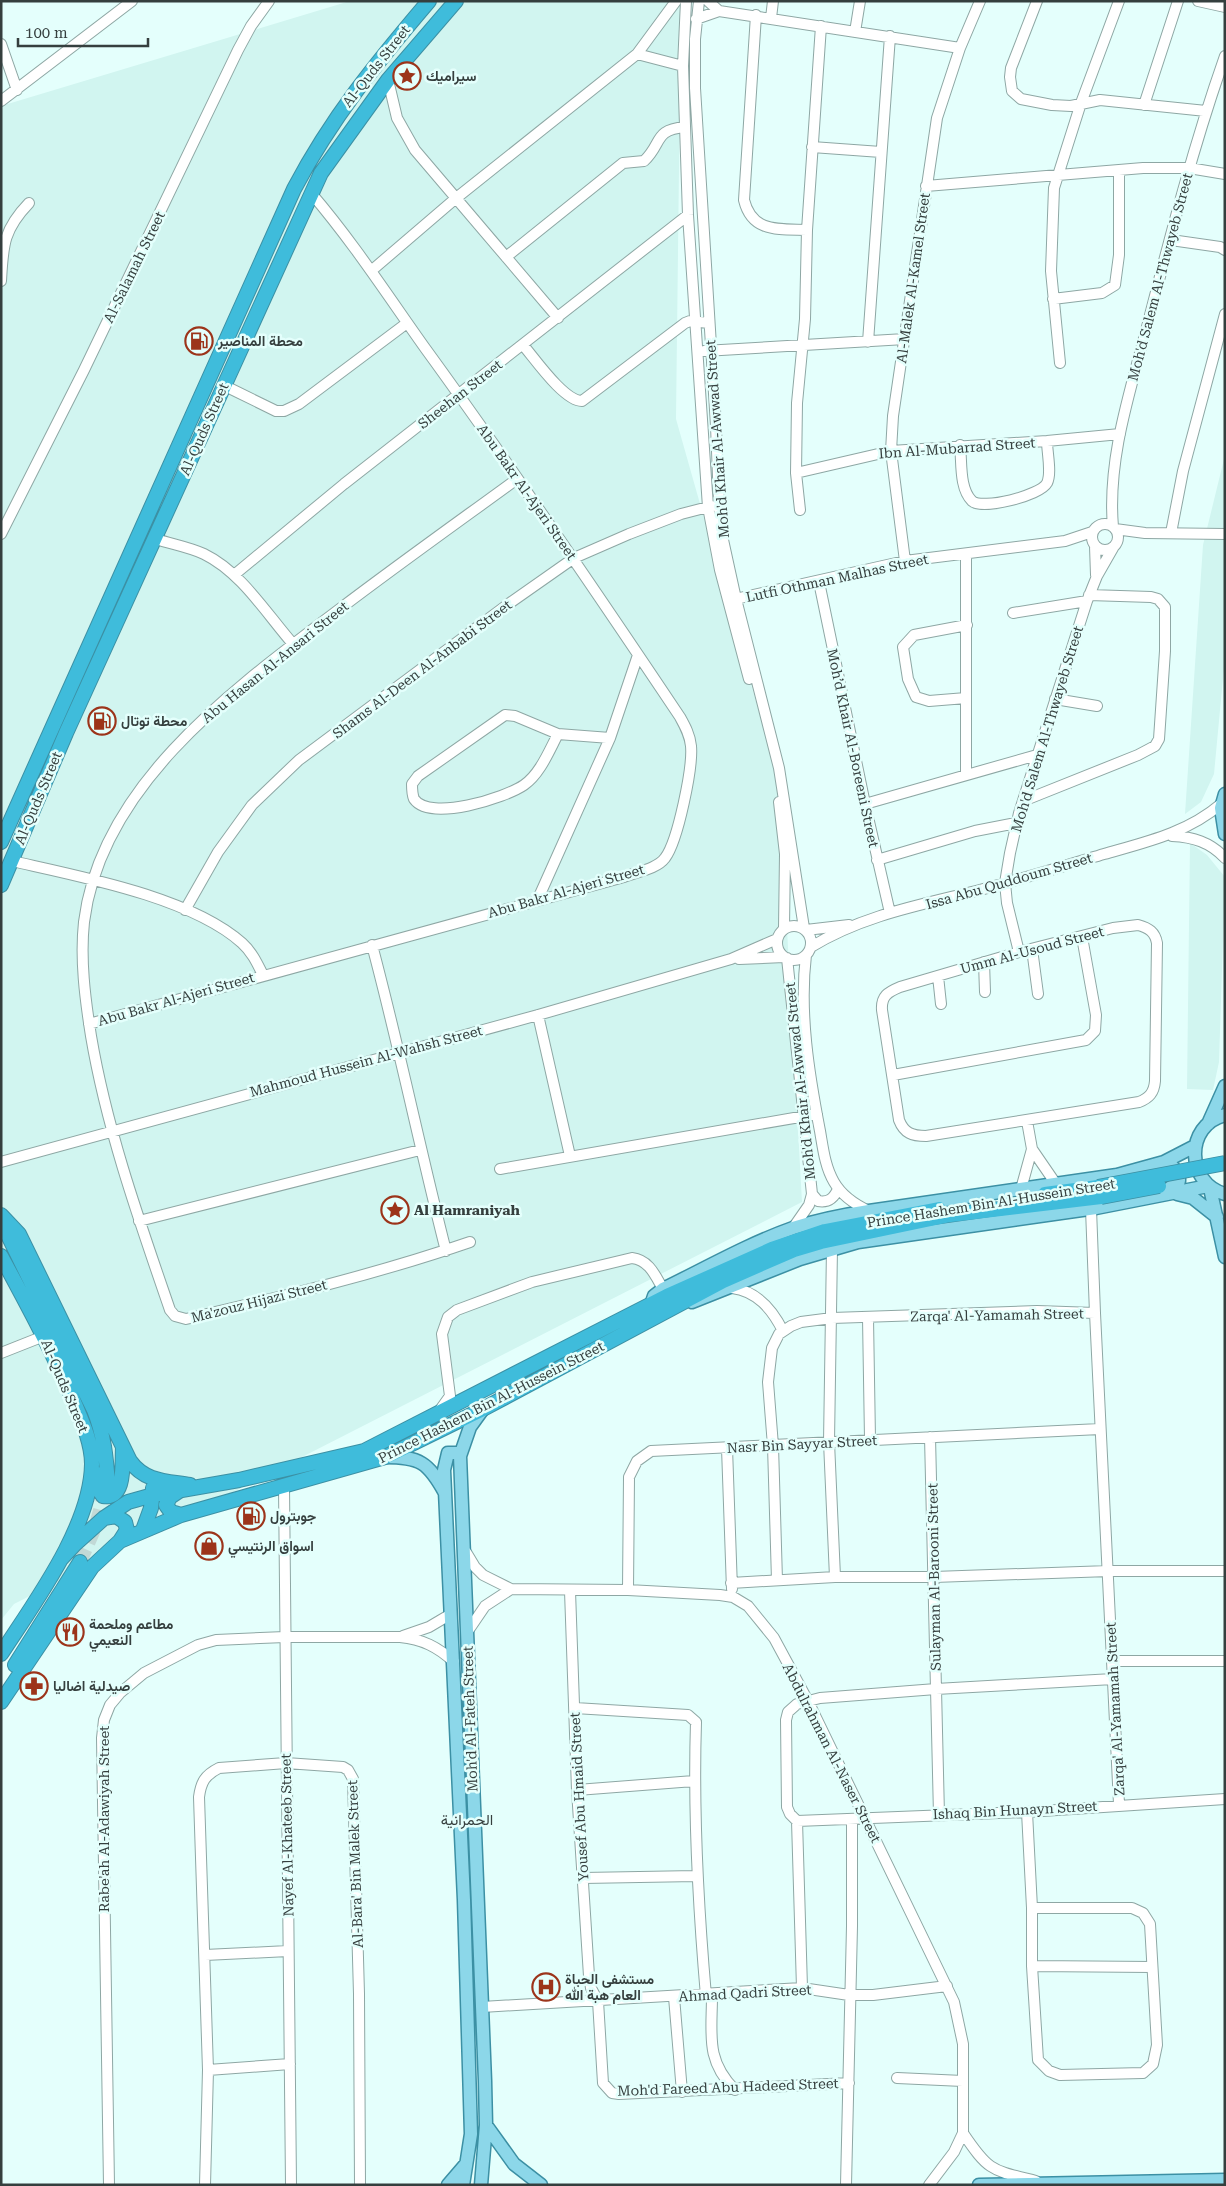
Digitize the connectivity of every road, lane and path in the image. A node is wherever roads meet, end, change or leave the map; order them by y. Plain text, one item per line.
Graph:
1 (132, 1) edge
2 (269, 1) edge
3 (429, 1) edge
4 (456, 1) edge
5 (676, 1) edge
6 (686, 1) edge
7 (699, 1) edge
8 (708, 1) edge
9 (772, 1) edge
10 (860, 1) edge
11 (980, 1) edge
12 (1037, 1) edge
13 (1119, 1) edge
14 (1178, 1) edge
15 (1198, 1) edge
16 (1225, 7) edge
17 (720, 11) junction
18 (756, 15) junction
19 (771, 18) junction
20 (696, 19) junction
21 (821, 26) junction
22 (855, 32) junction
23 (890, 36) junction
24 (1, 44) edge
25 (960, 48) junction
26 (636, 54) junction
27 (1225, 56) edge
28 (683, 66) junction
29 (5, 67) edge
30 (388, 80) junction
31 (17, 90) junction
32 (1, 101) edge
33 (1081, 103) junction
34 (1144, 105) junction
35 (1206, 111) junction
36 (685, 127) junction
37 (812, 147) junction
38 (881, 152) junction
39 (1189, 168) junction
40 (1119, 172) junction
41 (1225, 174) edge
42 (1056, 177) junction
43 (926, 186) junction
44 (311, 193) junction
45 (455, 199) junction
46 (28, 203) dead end
47 (688, 215) junction
48 (807, 230) junction
49 (1171, 240) junction
50 (1225, 250) edge
51 (506, 257) junction
52 (371, 271) junction
53 (1, 281) edge
54 (1053, 299) junction
55 (1225, 314) edge
56 (558, 318) junction
57 (694, 322) junction
58 (407, 323) junction
59 (709, 323) junction
60 (905, 339) junction
61 (868, 342) junction
62 (522, 345) junction
63 (802, 346) junction
64 (710, 351) junction
65 (697, 352) junction
66 (1060, 363) dead end
67 (223, 385) junction
68 (459, 394) junction
69 (1120, 434) junction
70 (1047, 442) junction
71 (960, 446) junction
72 (891, 451) junction
73 (796, 473) junction
74 (517, 479) junction
75 (1111, 500) junction
76 (713, 506) junction
77 (800, 510) dead end
78 (1101, 524) junction
79 (1114, 528) junction
80 (1092, 532) junction
81 (1145, 533) junction
82 (1171, 533) junction
83 (1, 534) edge
84 (1225, 534) edge
85 (156, 539) junction
86 (1065, 542) junction
87 (1115, 544) junction
88 (1094, 545) junction
89 (966, 554) junction
90 (574, 558) junction
91 (905, 561) junction
92 (234, 575) junction
93 (1096, 576) junction
94 (819, 582) junction
95 (1088, 598) junction
96 (732, 600) junction
97 (1013, 613) dead end
98 (967, 626) junction
99 (293, 644) junction
100 (638, 655) junction
101 (966, 698) junction
102 (1055, 699) junction
103 (1097, 706) dead end
104 (558, 734) junction
105 (610, 738) junction
106 (1037, 755) junction
107 (966, 774) junction
108 (1223, 799) edge
109 (1023, 801) junction
110 (864, 804) junction
111 (1016, 824) junction
112 (1225, 834) edge
113 (1166, 836) junction
114 (1, 842) edge
115 (1225, 858) edge
116 (877, 860) junction
117 (12, 861) junction
118 (93, 880) junction
119 (1005, 884) junction
120 (1, 885) edge
121 (537, 901) junction
122 (185, 910) junction
123 (890, 913) junction
124 (852, 925) junction
125 (784, 928) junction
126 (805, 929) junction
127 (1082, 937) junction
128 (777, 939) junction
129 (372, 945) junction
130 (1032, 949) junction
131 (809, 952) junction
132 (1019, 952) junction
133 (785, 958) junction
134 (731, 959) junction
135 (984, 962) junction
136 (263, 975) junction
137 (938, 976) junction
138 (985, 992) dead end
139 (1038, 994) dead end
140 (941, 1004) dead end
141 (538, 1015) junction
142 (89, 1024) junction
143 (400, 1052) junction
144 (893, 1075) junction
145 (1224, 1089) edge
146 (817, 1114) junction
147 (804, 1115) junction
148 (1225, 1115) edge
149 (1027, 1121) junction
150 (1208, 1124) junction
151 (112, 1131) junction
152 (1195, 1146) junction
153 (1032, 1149) junction
154 (420, 1150) junction
155 (570, 1156) junction
156 (1, 1162) edge
157 (1164, 1162) junction
158 (1225, 1163) edge
159 (500, 1169) dead end
160 (1225, 1173) edge
161 (1056, 1184) junction
162 (1209, 1187) junction
163 (838, 1189) junction
164 (1021, 1189) junction
165 (1100, 1192) junction
166 (1175, 1193) junction
167 (812, 1194) junction
168 (1225, 1194) edge
169 (1158, 1196) junction
170 (1091, 1209) junction
171 (869, 1211) junction
172 (1, 1215) edge
173 (1, 1221) edge
174 (139, 1221) junction
175 (1221, 1225) edge
176 (793, 1228) junction
177 (470, 1242) dead end
178 (832, 1248) junction
179 (446, 1251) junction
180 (1, 1256) edge
181 (1225, 1257) edge
182 (732, 1288) junction
183 (663, 1289) junction
184 (651, 1305) junction
185 (677, 1306) junction
186 (1095, 1313) junction
187 (832, 1318) junction
188 (868, 1318) junction
189 (784, 1331) junction
190 (44, 1336) junction
191 (1, 1353) edge
192 (449, 1390) junction
193 (463, 1399) junction
194 (483, 1409) junction
195 (436, 1413) junction
196 (1100, 1428) junction
197 (930, 1437) junction
198 (870, 1439) junction
199 (829, 1442) junction
200 (773, 1446) junction
201 (123, 1448) junction
202 (727, 1448) junction
203 (460, 1456) junction
204 (385, 1457) junction
205 (92, 1464) junction
206 (152, 1480) junction
207 (108, 1484) tunnel mouth
208 (198, 1486) junction
209 (284, 1486) junction
210 (180, 1490) junction
211 (445, 1493) junction
212 (154, 1494) junction
213 (181, 1515) junction
214 (104, 1518) junction
215 (144, 1530) junction
216 (120, 1541) junction
217 (466, 1552) junction
218 (61, 1560) junction
219 (80, 1562) tunnel mouth
220 (1109, 1571) junction
221 (1225, 1571) edge
222 (835, 1576) junction
223 (934, 1577) junction
224 (777, 1580) junction
225 (731, 1583) junction
226 (511, 1589) junction
227 (628, 1590) junction
228 (570, 1591) junction
229 (733, 1597) junction
230 (451, 1614) junction
231 (468, 1631) junction
232 (285, 1637) junction
233 (400, 1637) junction
234 (1, 1654) edge
235 (1113, 1661) junction
236 (454, 1662) junction
237 (1225, 1662) edge
238 (1113, 1679) junction
239 (1, 1687) edge
240 (936, 1689) junction
241 (808, 1701) junction
242 (1, 1702) edge
243 (574, 1708) junction
244 (286, 1764) junction
245 (694, 1782) junction
246 (577, 1790) junction
247 (1225, 1799) edge
248 (1120, 1804) junction
249 (1027, 1812) junction
250 (939, 1815) junction
251 (852, 1819) junction
252 (866, 1819) junction
253 (797, 1821) junction
254 (696, 1876) junction
255 (583, 1878) junction
256 (1032, 1908) junction
257 (288, 1951) junction
258 (205, 1955) junction
259 (1032, 1966) junction
260 (1152, 1967) junction
261 (947, 1986) junction
262 (802, 1988) junction
263 (849, 1995) junction
264 (709, 1996) junction
265 (674, 1997) junction
266 (598, 2001) junction
267 (482, 2007) junction
268 (290, 2064) junction
269 (208, 2070) junction
270 (897, 2078) dead end
271 (964, 2080) junction
272 (848, 2083) junction
273 (735, 2090) junction
274 (682, 2092) junction
275 (486, 2125) junction
276 (963, 2134) junction
277 (466, 2164) junction
278 (1225, 2172) edge
279 (1201, 2180) junction
280 (1225, 2180) edge
281 (1043, 2182) junction
282 (1139, 2184) edge
283 (109, 2185) edge
284 (205, 2185) edge
285 (291, 2185) edge
286 (360, 2185) edge
287 (448, 2185) edge
288 (463, 2185) edge
289 (481, 2185) edge
290 (541, 2185) edge
291 (846, 2185) edge
292 (929, 2185) edge
293 (978, 2185) edge

1 - 31 street
2 - 83 street, Al-Salamah Street
3 - 114 highway, Al-Quds Street
4 - 30 highway, Al-Quds Street
5 - 26 street
6 - 28 street, Moh'd Khair Al-Awwad Street
7 - 20 street, Moh'd Khair Al-Awwad Street
8 - 17 street
9 - 19 street
10 - 22 street
11 - 25 street, Al-Malek Al-Kamel Street
12 - 33 street
13 - 33 street
14 - 34 street
15 - 16 street
17 - 18 street
17 - 20 street
18 - 19 street
18 - 48 street
19 - 21 street
20 - 59 street, Moh'd Khair Al-Awwad Street
21 - 22 street
21 - 37 street
22 - 23 street
23 - 25 street
23 - 38 street
24 - 29 street
25 - 43 street, Al-Malek Al-Kamel Street
26 - 28 street
26 - 45 street
27 - 35 street, Moh'd Salem Al-Thwayeb Street
28 - 36 street, Moh'd Khair Al-Awwad Street
29 - 31 street
30 - 44 highway, Al-Quds Street
30 - 45 street
31 - 32 street
33 - 34 street
33 - 42 street
34 - 35 street
35 - 39 street, Moh'd Salem Al-Thwayeb Street
36 - 47 street, Moh'd Khair Al-Awwad Street
36 - 51 street
37 - 38 street
37 - 48 street
38 - 61 street
39 - 40 street
39 - 41 street
39 - 49 street, Moh'd Salem Al-Thwayeb Street
40 - 42 street
40 - 54 street
42 - 43 street
42 - 54 street
43 - 60 street, Al-Malek Al-Kamel Street
44 - 52 street, Abu Bakr Al-Ajeri Street
44 - 67 highway, Al-Quds Street
45 - 51 street
45 - 52 street
46 - 53 street
47 - 56 street, Sheehan Street
47 - 57 street, Moh'd Khair Al-Awwad Street
48 - 63 street
49 - 50 street
49 - 69 street, Moh'd Salem Al-Thwayeb Street
51 - 56 street
52 - 58 street, Abu Bakr Al-Ajeri Street
54 - 66 street
55 - 82 street
56 - 62 street, Sheehan Street
57 - 59 street
57 - 62 street
57 - 65 street, Moh'd Khair Al-Awwad Street
58 - 67 street
58 - 68 street, Abu Bakr Al-Ajeri Street
59 - 64 street, Moh'd Khair Al-Awwad Street
60 - 61 street
60 - 72 street, Al-Malek Al-Kamel Street
61 - 63 street
62 - 68 street, Sheehan Street
63 - 64 street
63 - 73 street
64 - 65 street
64 - 76 street, Moh'd Khair Al-Awwad Street
65 - 76 street, Moh'd Khair Al-Awwad Street
67 - 85 highway, Al-Quds Street
68 - 74 street, Abu Bakr Al-Ajeri Street
68 - 92 street, Sheehan Street
69 - 70 street, Ibn Al-Mubarrad Street
69 - 75 street, Moh'd Salem Al-Thwayeb Street
70 - 71 street, Ibn Al-Mubarrad Street
70 - 71 street
71 - 72 street, Ibn Al-Mubarrad Street
72 - 73 street, Ibn Al-Mubarrad Street
72 - 91 street, Al-Malek Al-Kamel Street
73 - 77 street
74 - 90 street, Abu Bakr Al-Ajeri Street
74 - 99 street, Abu Hasan Al-Ansari Street
75 - 78 street, Moh'd Salem Al-Thwayeb Street
75 - 79 street, Moh'd Salem Al-Thwayeb Street
76 - 90 street, Shams Al-Deen Al-Anbabi Street
76 - 96 street, Moh'd Khair Al-Awwad Street
78 - 79 street
78 - 80 street
79 - 81 street
79 - 87 street
80 - 86 street, Lutfi Othman Malhas Street
80 - 88 street
81 - 82 street
81 - 87 street
82 - 84 street
85 - 92 street
85 - 117 highway, Al-Quds Street
86 - 88 street, Lutfi Othman Malhas Street
86 - 89 street, Lutfi Othman Malhas Street
87 - 88 street
87 - 93 street, Moh'd Salem Al-Thwayeb Street
88 - 93 street, Moh'd Salem Al-Thwayeb Street
89 - 91 street, Lutfi Othman Malhas Street
89 - 98 street
90 - 100 street, Abu Bakr Al-Ajeri Street
90 - 122 street, Shams Al-Deen Al-Anbabi Street
91 - 94 street, Lutfi Othman Malhas Street
92 - 99 street
93 - 95 street, Moh'd Salem Al-Thwayeb Street
94 - 96 street, Lutfi Othman Malhas Street
94 - 110 street, Moh’d Khair Al-Boreeni Street
95 - 97 street
95 - 102 street, Moh'd Salem Al-Thwayeb Street
95 - 109 street
96 - 125 street, Moh'd Khair Al-Awwad Street
96 - 126 street, Moh'd Khair Al-Awwad Street
98 - 101 street
98 - 101 street
99 - 118 street, Abu Hasan Al-Ansari Street
100 - 105 street
100 - 121 street, Abu Bakr Al-Ajeri Street
101 - 107 street
102 - 103 street
102 - 106 street, Moh'd Salem Al-Thwayeb Street
104 - 104 street
104 - 105 street
105 - 121 street
106 - 107 street
106 - 109 street, Moh'd Salem Al-Thwayeb Street
107 - 110 street
108 - 112 main road
108 - 113 street, Issa Abu Quddoum Street
109 - 111 street, Moh'd Salem Al-Thwayeb Street
110 - 116 street, Moh’d Khair Al-Boreeni Street
111 - 116 street
111 - 119 street, Moh'd Salem Al-Thwayeb Street
113 - 115 street, Issa Abu Quddoum Street
113 - 119 street, Issa Abu Quddoum Street
116 - 123 street, Moh’d Khair Al-Boreeni Street
117 - 118 street
117 - 120 highway, Al-Quds Street
118 - 122 street
118 - 142 street, Abu Hasan Al-Ansari Street
119 - 123 street, Issa Abu Quddoum Street
119 - 132 street, Moh'd Salem Al-Thwayeb Street
121 - 129 street, Abu Bakr Al-Ajeri Street
122 - 136 street
123 - 124 street, Issa Abu Quddoum Street
124 - 126 street, Issa Abu Quddoum Street
124 - 131 street, Issa Abu Quddoum Street
125 - 126 street
125 - 128 street
126 - 131 street
127 - 130 street, Umm Al-Usoud Street
127 - 144 street
127 - 149 street, Umm Al-Usoud Street
128 - 133 street
128 - 134 street, Mahmoud Hussein Al-Wahsh Street
129 - 136 street, Abu Bakr Al-Ajeri Street
129 - 143 street
130 - 132 street, Umm Al-Usoud Street
130 - 139 street
131 - 133 street
131 - 146 street, Moh'd Khair Al-Awwad Street
132 - 135 street, Umm Al-Usoud Street
133 - 134 street, Mahmoud Hussein Al-Wahsh Street
133 - 147 street, Moh'd Khair Al-Awwad Street
134 - 141 street, Mahmoud Hussein Al-Wahsh Street
135 - 137 street, Umm Al-Usoud Street
135 - 138 street
136 - 142 street, Abu Bakr Al-Ajeri Street
137 - 140 street
137 - 144 street, Umm Al-Usoud Street
141 - 143 street, Mahmoud Hussein Al-Wahsh Street
141 - 155 street
142 - 151 street, Abu Hasan Al-Ansari Street
143 - 151 street, Mahmoud Hussein Al-Wahsh Street
143 - 154 street
144 - 149 street, Umm Al-Usoud Street
145 - 150 main road
146 - 147 street
146 - 163 street, Moh'd Khair Al-Awwad Street
147 - 155 street
147 - 167 street, Moh'd Khair Al-Awwad Street
148 - 150 main road
149 - 153 street
150 - 152 main road
151 - 156 street, Mahmoud Hussein Al-Wahsh Street
151 - 174 street, Ma'zouz Hijazi Street
152 - 157 main road, Prince Hashem Bin Al-Hussein Street
152 - 162 main road
153 - 161 street
153 - 164 street
154 - 174 street
154 - 179 street
155 - 159 street
157 - 161 main road, Prince Hashem Bin Al-Hussein Street
157 - 169 main road
158 - 165 highway, Prince Hashem Bin Al-Hussein Street, bridge
160 - 165 highway, Prince Hashem Bin Al-Hussein Street, bridge
161 - 164 main road, Prince Hashem Bin Al-Hussein Street
162 - 166 main road, Prince Hashem Bin Al-Hussein Street
162 - 168 main road
162 - 175 main road
163 - 167 street
163 - 171 street, Moh'd Khair Al-Awwad Street
164 - 171 main road, Prince Hashem Bin Al-Hussein Street
165 - 184 highway, Prince Hashem Bin Al-Hussein Street
165 - 185 highway, Prince Hashem Bin Al-Hussein Street
166 - 169 main road, Prince Hashem Bin Al-Hussein Street
166 - 175 main road
167 - 176 street, Moh'd Khair Al-Awwad Street
169 - 170 main road, Prince Hashem Bin Al-Hussein Street
170 - 178 main road, Prince Hashem Bin Al-Hussein Street
170 - 186 street
171 - 176 main road, Prince Hashem Bin Al-Hussein Street
172 - 201 highway
173 - 207 highway, Al-Quds Street
174 - 179 street, Ma'zouz Hijazi Street
175 - 181 main road
176 - 183 main road, Prince Hashem Bin Al-Hussein Street
177 - 179 street, Ma'zouz Hijazi Street
178 - 182 main road, Prince Hashem Bin Al-Hussein Street
178 - 187 street
180 - 190 highway, Al-Quds Street
182 - 185 main road, Prince Hashem Bin Al-Hussein Street
182 - 189 street
183 - 184 main road, Prince Hashem Bin Al-Hussein Street
183 - 192 street
184 - 193 highway, Prince Hashem Bin Al-Hussein Street
185 - 194 highway, Prince Hashem Bin Al-Hussein Street
186 - 188 street, Zarqa' Al-Yamamah Street
186 - 196 street, Zarqa' Al-Yamamah Street
187 - 188 street, Zarqa' Al-Yamamah Street
187 - 189 street, Zarqa' Al-Yamamah Street
187 - 199 street
188 - 198 street
189 - 200 street
190 - 191 street
190 - 205 highway, Al-Quds Street
192 - 193 street
192 - 195 street
193 - 195 highway, Prince Hashem Bin Al-Hussein Street
194 - 203 main road, Moh'd Al-Fateh Street
194 - 204 highway, Prince Hashem Bin Al-Hussein Street
195 - 208 highway, Prince Hashem Bin Al-Hussein Street
196 - 197 street, Nasr Bin Sayyar Street
196 - 220 street, Zarqa' Al-Yamamah Street
197 - 198 street, Nasr Bin Sayyar Street
197 - 223 street, Sulayman Al-Barooni Street
198 - 199 street, Nasr Bin Sayyar Street
199 - 200 street, Nasr Bin Sayyar Street
199 - 222 street
200 - 202 street, Nasr Bin Sayyar Street
200 - 224 street
201 - 205 highway
201 - 206 highway
202 - 225 street
202 - 227 street, Nasr Bin Sayyar Street
203 - 211 main road, Moh'd Al-Fateh Street
203 - 217 main road, Moh'd Al-Fateh Street
204 - 209 highway, Prince Hashem Bin Al-Hussein Street
204 - 211 main road
205 - 218 highway, Al-Quds Street
206 - 208 highway
206 - 212 highway
208 - 210 highway, Prince Hashem Bin Al-Hussein Street
209 - 213 highway, Prince Hashem Bin Al-Hussein Street
209 - 232 street, Nayef Al-Khateeb Street
210 - 212 highway, Prince Hashem Bin Al-Hussein Street
210 - 213 highway
211 - 230 main road, Moh'd Al-Fateh Street
212 - 214 highway, Prince Hashem Bin Al-Hussein Street
212 - 215 highway
213 - 215 highway, Prince Hashem Bin Al-Hussein Street
214 - 216 highway
214 - 218 highway, Prince Hashem Bin Al-Hussein Street
215 - 216 highway, Prince Hashem Bin Al-Hussein Street
216 - 242 highway, Prince Hashem Bin Al-Hussein Street
217 - 226 street
217 - 231 main road, Moh'd Al-Fateh Street
218 - 234 highway, Al-Quds Street
219 - 239 highway
220 - 221 street
220 - 223 street
220 - 235 street, Zarqa' Al-Yamamah Street
222 - 223 street
222 - 224 street
223 - 240 street, Sulayman Al-Barooni Street
224 - 225 street
225 - 229 street
226 - 228 street
226 - 231 street
227 - 228 street
227 - 229 street
228 - 243 street, Yousef Abu Hmaid Street
229 - 241 street, Abdulrahman Al-Naser Street
230 - 233 street, Rabe'ah Al-Adawiyah Street
230 - 236 main road, Moh'd Al-Fateh Street
231 - 267 main road, Moh'd Al-Fateh Street
232 - 233 street, Rabe'ah Al-Adawiyah Street
232 - 244 street, Nayef Al-Khateeb Street
232 - 283 street, Rabe'ah Al-Adawiyah Street
233 - 236 street, Rabe'ah Al-Adawiyah Street
235 - 237 street
235 - 238 street, Zarqa' Al-Yamamah Street
236 - 277 main road, Moh'd Al-Fateh Street
238 - 240 street, Sulayman Al-Barooni Street
238 - 248 street, Zarqa' Al-Yamamah Street
240 - 241 street
240 - 250 street
241 - 252 street, Abdulrahman Al-Naser Street
241 - 253 street
243 - 245 street
243 - 246 street, Yousef Abu Hmaid Street
244 - 257 street, Nayef Al-Khateeb Street
244 - 258 street, Al-Bara' Bin Malek Street
244 - 286 street, Al-Bara' Bin Malek Street
245 - 246 street
245 - 254 street
246 - 255 street, Yousef Abu Hmaid Street
247 - 248 street, Ishaq Bin Hunayn Street
248 - 249 street, Ishaq Bin Hunayn Street
249 - 250 street, Ishaq Bin Hunayn Street
249 - 256 street
250 - 252 street, Ishaq Bin Hunayn Street
251 - 252 street, Ishaq Bin Hunayn Street
251 - 253 street, Ishaq Bin Hunayn Street
251 - 263 street
252 - 261 street, Abdulrahman Al-Naser Street
253 - 262 street
254 - 255 street
254 - 264 street
255 - 266 street, Yousef Abu Hmaid Street
256 - 259 street
256 - 260 street
257 - 258 street
257 - 268 street, Nayef Al-Khateeb Street
258 - 269 street, Al-Bara' Bin Malek Street
259 - 260 street
259 - 260 street
261 - 263 street, Ahmad Qadri Street
261 - 271 street, Abdulrahman Al-Naser Street
262 - 263 street, Ahmad Qadri Street
262 - 264 street, Ahmad Qadri Street
263 - 272 street
264 - 265 street, Ahmad Qadri Street
264 - 273 street
265 - 266 street, Ahmad Qadri Street
265 - 274 street
266 - 267 street, Ahmad Qadri Street
266 - 274 street, Moh'd Fareed Abu Hadeed Street
267 - 275 main road, Moh'd Al-Fateh Street
268 - 269 street
268 - 285 street, Nayef Al-Khateeb Street
269 - 284 street, Al-Bara' Bin Malek Street
270 - 271 street
271 - 276 street, Abdulrahman Al-Naser Street
272 - 273 street, Moh'd Fareed Abu Hadeed Street
272 - 291 street
273 - 274 street, Moh'd Fareed Abu Hadeed Street
275 - 289 main road, Moh'd Al-Fateh Street
275 - 290 main road
276 - 281 street
276 - 292 street, Abdulrahman Al-Naser Street
277 - 287 main road
277 - 288 main road, Moh'd Al-Fateh Street
278 - 279 main road
279 - 280 main road
279 - 282 main road
281 - 282 main road
281 - 293 main road

